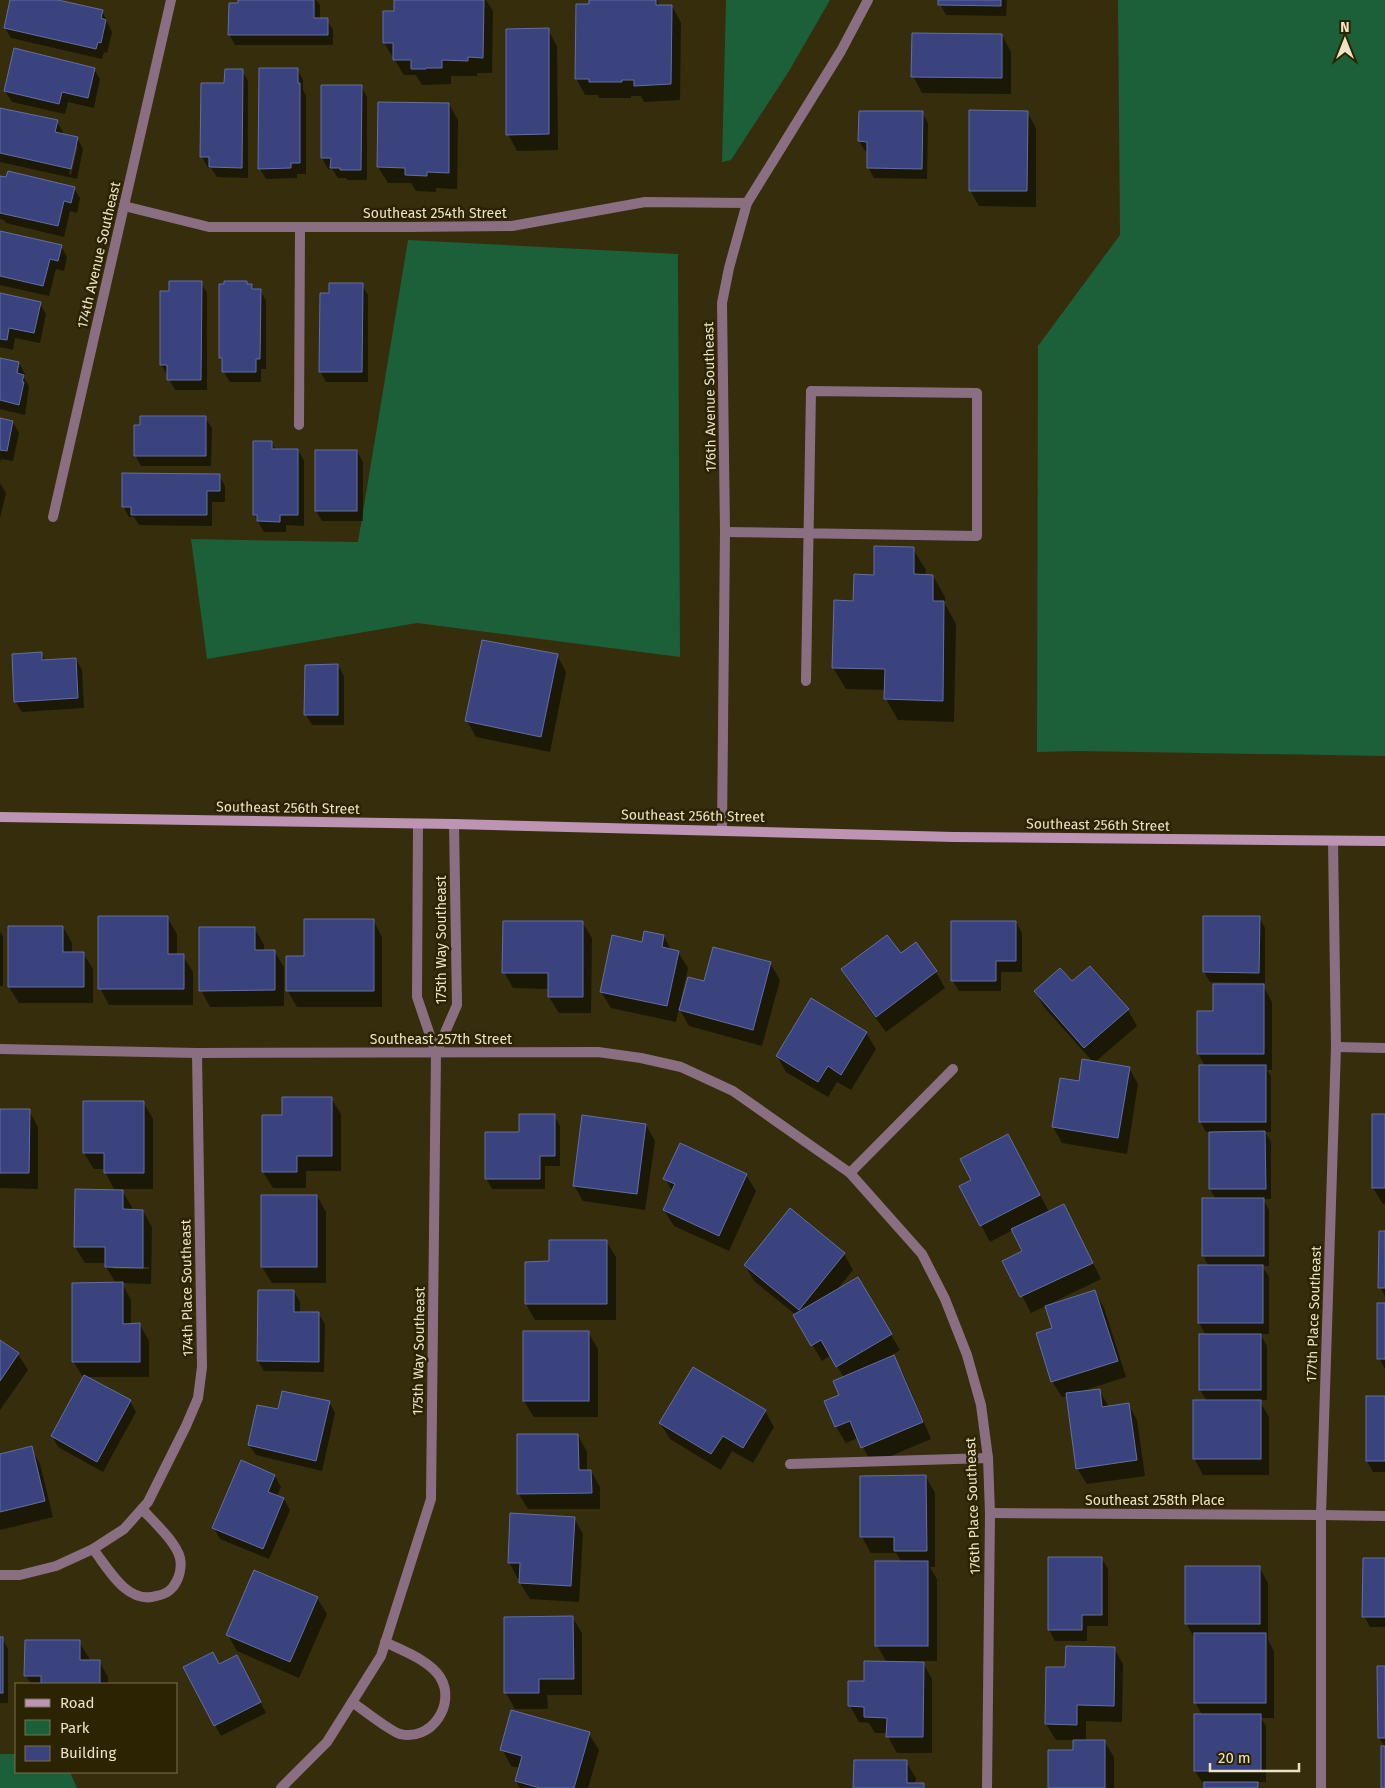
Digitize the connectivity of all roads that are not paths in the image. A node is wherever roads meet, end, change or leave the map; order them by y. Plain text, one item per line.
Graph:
1 (171, 0) edge
2 (868, 0) edge
3 (747, 203) junction
4 (124, 206) junction
5 (300, 227) junction
6 (299, 425) dead end
7 (54, 517) dead end
8 (725, 532) junction
9 (809, 534) junction
10 (806, 681) dead end
11 (0, 817) edge
12 (418, 824) junction
13 (454, 824) junction
14 (722, 830) junction
15 (1334, 841) junction
16 (1385, 841) edge
17 (1336, 1047) junction
18 (1385, 1048) edge
19 (0, 1049) edge
20 (436, 1052) junction
21 (197, 1053) junction
22 (953, 1069) dead end
23 (850, 1173) junction
24 (988, 1458) junction
25 (790, 1464) dead end
26 (142, 1509) junction
27 (990, 1513) junction
28 (1321, 1515) junction
29 (1385, 1516) edge
30 (93, 1548) junction
31 (0, 1575) edge
32 (385, 1642) junction
33 (352, 1702) junction
34 (281, 1788) edge
35 (987, 1788) edge
36 (1321, 1788) edge

1 - 4 street, 174th Avenue Southeast
2 - 3 street, 176th Avenue Southeast
3 - 5 street, Southeast 254th Street
3 - 8 street, 176th Avenue Southeast
4 - 5 street, Southeast 254th Street
4 - 7 street, 174th Avenue Southeast
5 - 6 street
8 - 9 street
8 - 14 street, 176th Avenue Southeast
9 - 9 street
9 - 10 street
11 - 12 main road, Southeast 256th Street
12 - 13 main road, Southeast 256th Street
12 - 20 street, 175th Way Southeast
13 - 14 main road, Southeast 256th Street
13 - 20 street, 175th Way Southeast
14 - 15 main road, Southeast 256th Street
15 - 16 main road, Southeast 256th Street
15 - 17 street, 177th Place Southeast
17 - 18 street
17 - 28 street, 177th Place Southeast
19 - 21 street, Southeast 257th Street
20 - 21 street, Southeast 257th Street
20 - 23 street, Southeast 257th Street
20 - 32 street, 175th Way Southeast
21 - 26 street, 174th Place Southeast
22 - 23 street
23 - 24 street, 176th Place Southeast
24 - 25 street
24 - 27 street, 176th Place Southeast
26 - 30 street, 174th Place Southeast
26 - 30 street
27 - 28 street, Southeast 258th Place
27 - 35 street, 176th Place Southeast
28 - 29 street, Southeast 258th Place
28 - 36 street, 177th Place Southeast
30 - 31 street, 174th Place Southeast
32 - 33 street, 175th Way Southeast
32 - 33 street
33 - 34 street, 175th Way Southeast

